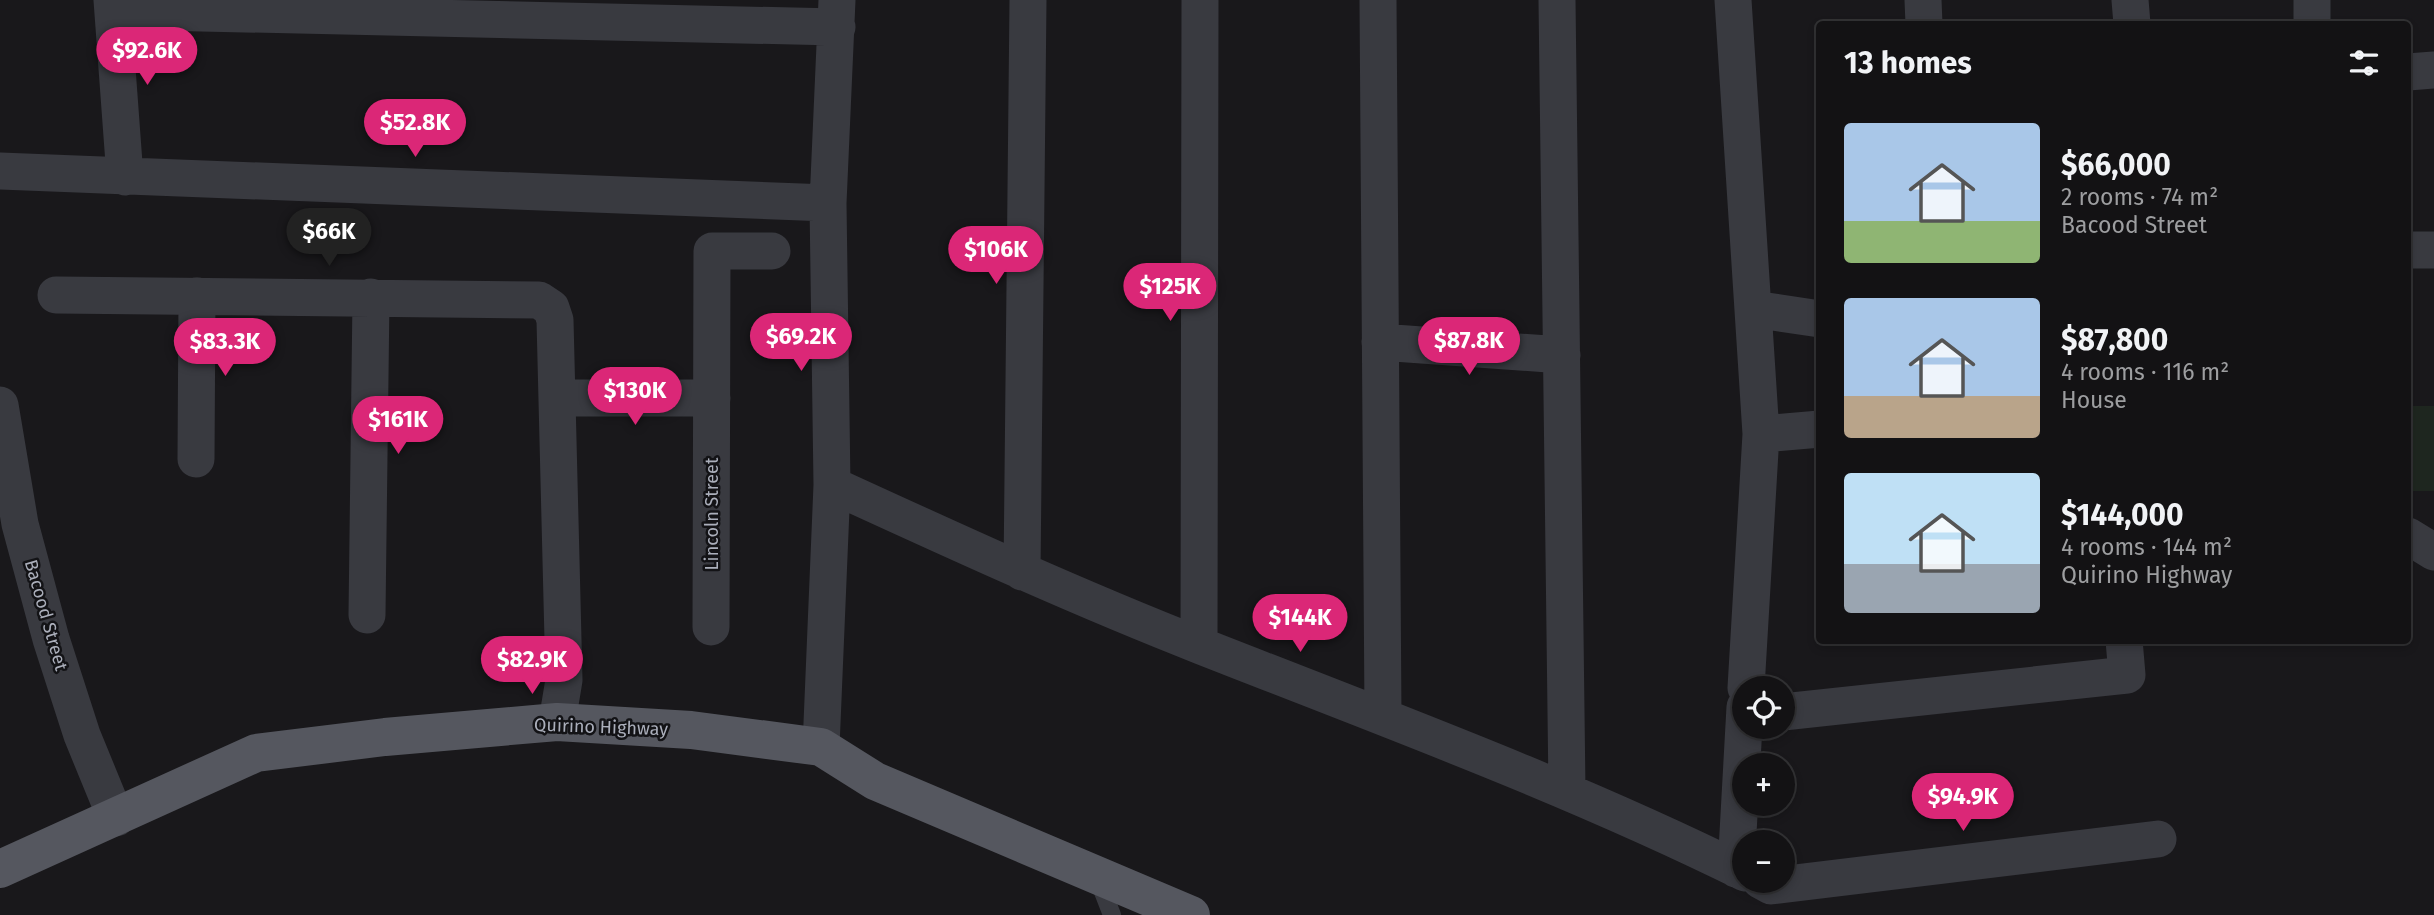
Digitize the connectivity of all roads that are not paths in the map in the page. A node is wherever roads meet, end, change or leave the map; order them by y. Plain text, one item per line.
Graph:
1 (1028, 0) edge
2 (1200, 0) edge
3 (1378, 0) edge
4 (1557, 0) edge
5 (1733, 0) edge
6 (1923, 0) edge
7 (2130, 0) edge
8 (2312, 0) edge
9 (113, 5) edge
10 (837, 13) edge
11 (1924, 21) edge
12 (2132, 21) edge
13 (2312, 21) edge
14 (2434, 71) edge
15 (2411, 72) edge
16 (0, 170) edge
17 (125, 177) junction
18 (828, 203) junction
19 (2411, 250) edge
20 (2434, 250) edge
21 (772, 251) dead end
22 (56, 295) dead end
23 (197, 296) junction
24 (370, 297) junction
25 (1753, 309) junction
26 (1816, 318) edge
27 (1380, 342) junction
28 (1562, 355) junction
29 (558, 398) junction
30 (712, 398) junction
31 (0, 405) edge
32 (1816, 429) edge
33 (1761, 434) junction
34 (196, 459) dead end
35 (832, 485) junction
36 (2411, 538) edge
37 (2434, 552) edge
38 (1022, 572) junction
39 (367, 615) dead end
40 (712, 626) dead end
41 (2124, 644) edge
42 (1199, 646) junction
43 (1747, 676) edge
44 (1795, 711) edge
45 (1383, 716) junction
46 (557, 722) junction
47 (1744, 739) edge
48 (821, 747) junction
49 (1567, 791) junction
50 (116, 818) junction
51 (1746, 830) edge
52 (2158, 839) dead end
53 (1732, 867) edge
54 (0, 869) edge
55 (1097, 877) junction
56 (1795, 883) edge
57 (1112, 915) edge
58 (1191, 915) edge

1 - 38 street
2 - 42 street
3 - 27 street
4 - 28 street
5 - 25 street
6 - 11 street
7 - 12 street
8 - 13 street
9 - 10 street
9 - 17 street
10 - 18 street
14 - 15 street
16 - 17 street
17 - 18 street
18 - 35 street
19 - 20 street
21 - 30 street, Lincoln Street
22 - 23 street
23 - 24 street
23 - 34 street
24 - 29 street
24 - 39 street
25 - 26 street
25 - 33 street
27 - 28 street
27 - 45 street
28 - 49 street
29 - 30 street
29 - 46 street
30 - 40 street, Lincoln Street
31 - 50 street, Bacood Street
32 - 33 street
33 - 43 street
35 - 38 street
35 - 48 street
36 - 37 street
38 - 42 street
41 - 44 street
42 - 45 street
45 - 49 street
46 - 48 main road, Quirino Highway
46 - 50 main road, Quirino Highway
47 - 51 street
48 - 55 main road, Quirino Highway
49 - 53 street
50 - 54 main road, Quirino Highway
52 - 56 street
55 - 57 lane
55 - 58 main road, Quirino Highway

